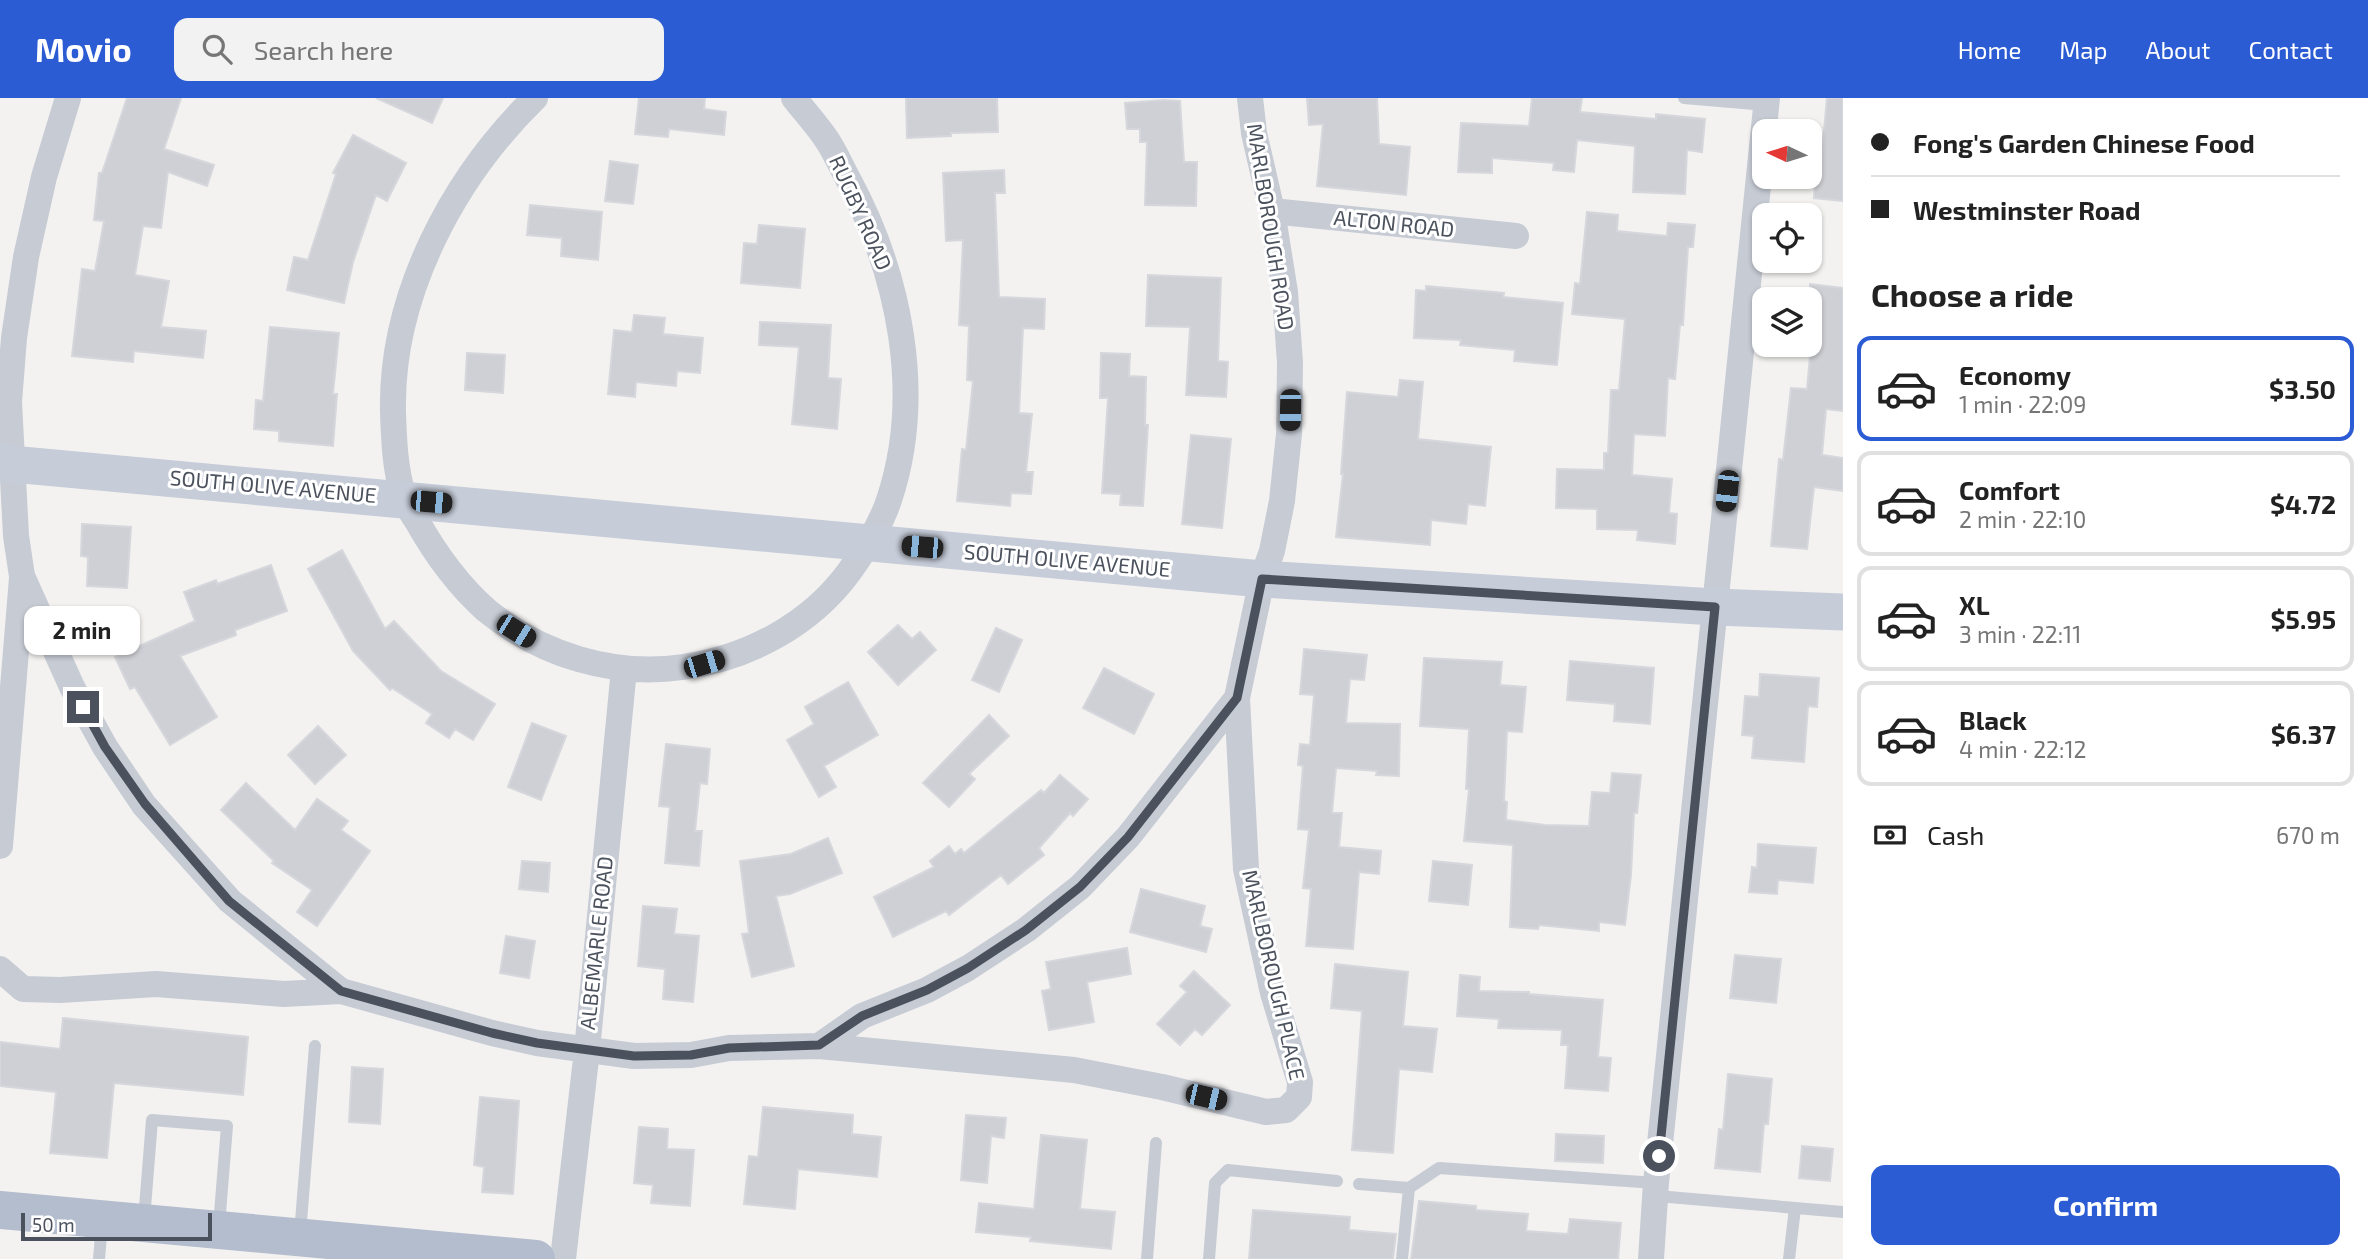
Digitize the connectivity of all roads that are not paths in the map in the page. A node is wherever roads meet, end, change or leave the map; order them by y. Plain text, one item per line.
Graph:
1 (68, 98) edge
2 (536, 98) edge
3 (794, 98) edge
4 (1250, 98) edge
5 (1684, 98) edge
6 (1767, 102) edge
7 (1272, 211) junction
8 (1516, 236) dead end
9 (6, 464) edge
10 (404, 499) junction
11 (870, 542) junction
12 (22, 576) junction
13 (1262, 579) junction
14 (1715, 607) junction
15 (1843, 612) edge
16 (624, 668) junction
17 (1237, 698) junction
18 (0, 846) edge
19 (0, 969) edge
20 (341, 991) junction
21 (819, 1045) junction
22 (315, 1046) dead end
23 (587, 1050) junction
24 (1156, 1143) dead end
25 (1338, 1181) dead end
26 (1359, 1184) dead end
27 (1409, 1188) junction
28 (1656, 1190) junction
29 (1795, 1208) junction
30 (0, 1210) edge
31 (1843, 1212) edge
32 (102, 1219) junction
33 (144, 1223) junction
34 (219, 1230) junction
35 (300, 1238) junction
36 (99, 1259) edge
37 (536, 1259) edge
38 (563, 1259) edge
39 (1147, 1259) edge
40 (1209, 1259) edge
41 (1402, 1259) edge
42 (1651, 1259) edge
43 (1789, 1259) edge

1 - 9 street
2 - 10 street, RUGBY ROAD
3 - 11 street, RUGBY ROAD
4 - 7 street, MARLBOROUGH ROAD
5 - 6 lane
6 - 14 street
7 - 8 street, ALTON ROAD
7 - 13 street, MARLBOROUGH ROAD
9 - 10 street, SOUTH OLIVE AVENUE
9 - 12 street
10 - 11 street, SOUTH OLIVE AVENUE
10 - 16 street, RUGBY ROAD
11 - 13 street, SOUTH OLIVE AVENUE
11 - 16 street, RUGBY ROAD
12 - 18 street
12 - 20 street
13 - 14 street, SOUTH OLIVE AVENUE
13 - 17 street, MARLBOROUGH ROAD
14 - 15 street, SOUTH OLIVE AVENUE
14 - 28 street
16 - 23 street, ALBEMARLE ROAD
17 - 21 street, MARLBOROUGH ROAD
17 - 21 street, MARLBOROUGH PLACE
19 - 20 street
20 - 23 street
21 - 23 street
22 - 35 lane
23 - 38 street, ALBEMARLE ROAD
24 - 39 lane
25 - 40 lane
26 - 27 lane
27 - 28 lane
27 - 41 lane
28 - 29 lane
28 - 42 street
29 - 31 lane
29 - 43 lane
30 - 32 main road
32 - 33 main road
32 - 36 lane
33 - 34 main road
33 - 34 lane
34 - 35 main road
35 - 37 main road

